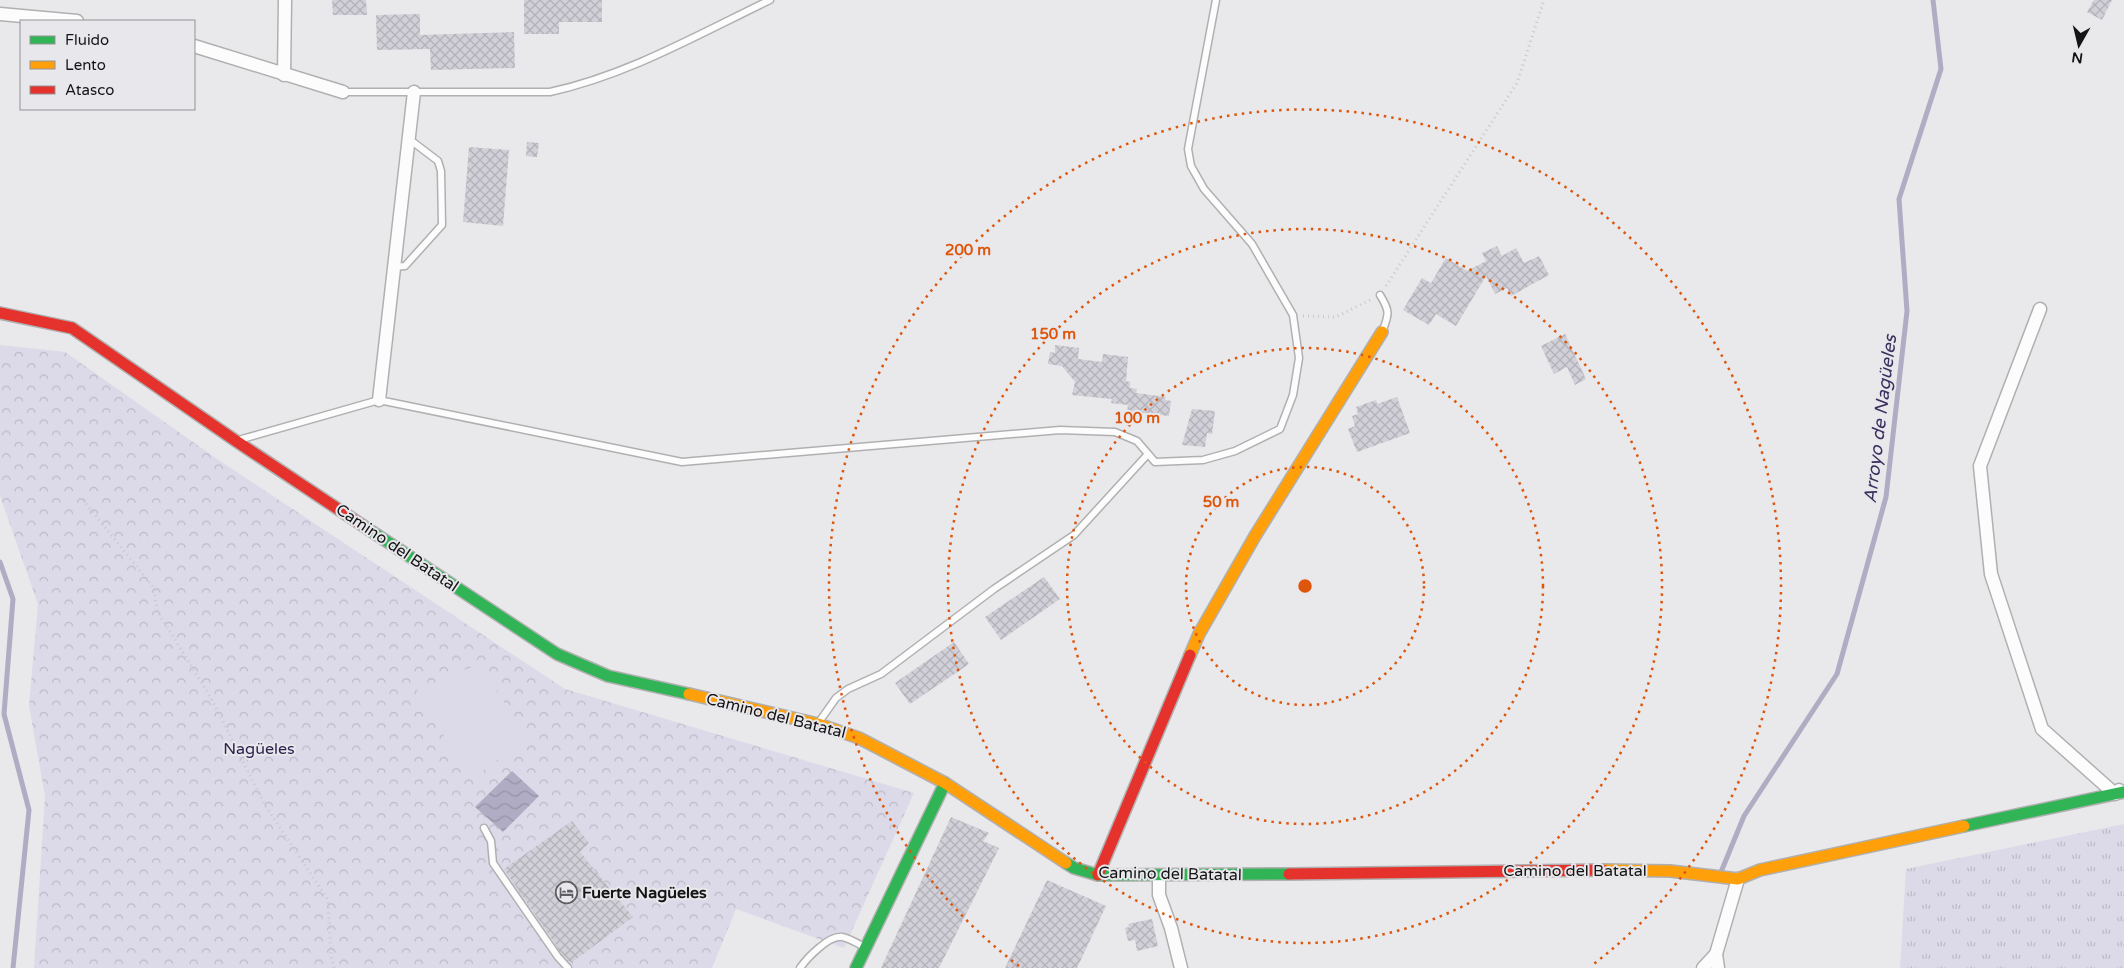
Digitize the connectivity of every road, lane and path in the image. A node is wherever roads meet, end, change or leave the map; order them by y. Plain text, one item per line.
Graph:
1 (285, 0) edge
2 (770, 0) edge
3 (1216, 0) edge
4 (1544, 0) edge
5 (0, 14) edge
6 (66, 20) edge
7 (195, 46) edge
8 (284, 75) junction
9 (343, 92) joint
10 (414, 92) junction
11 (409, 139) junction
12 (394, 267) junction
13 (1380, 295) junction
14 (2040, 309) dead end
15 (0, 313) edge
16 (1293, 315) junction
17 (1382, 332) joint
18 (379, 400) junction
19 (236, 441) junction
20 (1148, 454) junction
21 (83, 500) dead end
22 (818, 724) junction
23 (944, 783) junction
24 (2121, 790) edge
25 (484, 828) dead end
26 (1098, 875) junction
27 (1159, 876) junction
28 (1738, 878) junction
29 (866, 947) junction
30 (1716, 954) junction
31 (334, 968) edge
32 (568, 968) edge
33 (800, 968) edge
34 (856, 968) edge
35 (1181, 968) edge
36 (1703, 968) edge
37 (1718, 968) edge

1 - 8 street
2 - 10 lane
3 - 16 lane
4 - 13 path
5 - 6 street
7 - 8 street
8 - 9 street
9 - 10 lane
10 - 11 street
11 - 12 street
11 - 12 lane
12 - 18 street
13 - 16 path
13 - 17 lane
14 - 24 street
15 - 19 street, Camino del Batatal
16 - 20 lane
17 - 26 street
18 - 19 lane
18 - 20 lane
19 - 22 street, Camino del Batatal
20 - 22 lane
21 - 31 path
22 - 23 street, Camino del Batatal
23 - 26 street, Camino del Batatal
23 - 29 street
24 - 28 street
25 - 32 lane
26 - 27 street, Camino del Batatal
27 - 28 street, Camino del Batatal
27 - 35 street
28 - 30 street
29 - 33 lane
29 - 34 street
30 - 36 street
30 - 37 street

